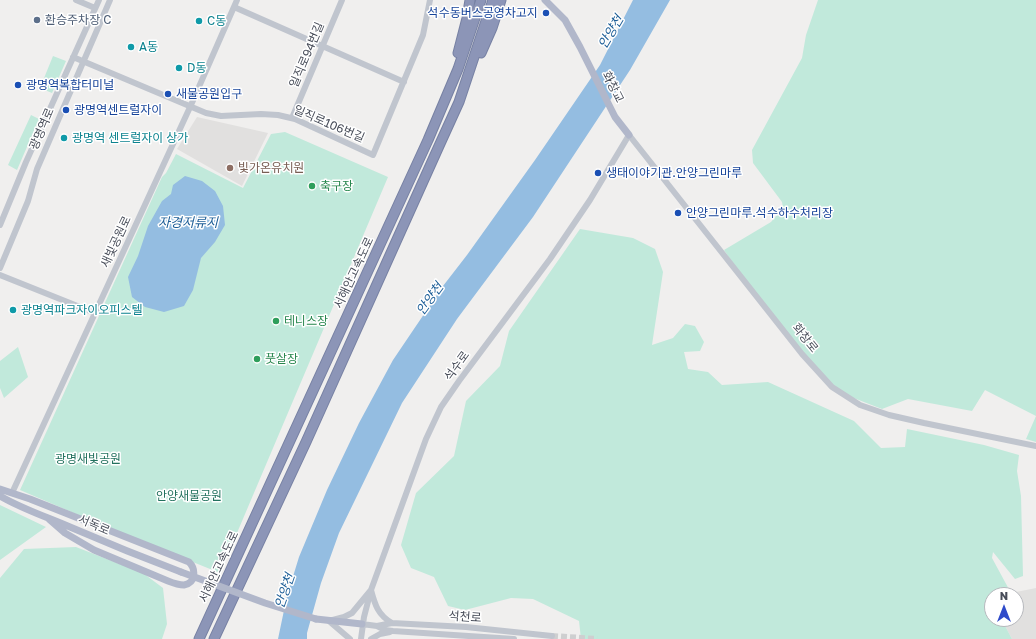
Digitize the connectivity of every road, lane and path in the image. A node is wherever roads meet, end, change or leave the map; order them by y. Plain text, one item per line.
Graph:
1 (76, 0) edge
2 (99, 0) edge
3 (110, 0) edge
4 (237, 0) edge
5 (342, 0) edge
6 (430, 0) edge
7 (470, 0) edge
8 (481, 0) edge
9 (493, 0) edge
10 (501, 0) edge
11 (545, 0) edge
12 (234, 7) junction
13 (95, 8) junction
14 (322, 45) junction
15 (73, 58) junction
16 (84, 62) junction
17 (404, 82) junction
18 (445, 98) junction
19 (459, 102) junction
20 (191, 106) junction
21 (292, 118) junction
22 (629, 135) junction
23 (0, 224) edge
24 (0, 268) edge
25 (0, 275) edge
26 (95, 313) junction
27 (1036, 446) edge
28 (0, 489) edge
29 (12, 493) junction
30 (0, 496) edge
31 (49, 518) junction
32 (371, 590) junction
33 (316, 619) joint
34 (329, 621) junction
35 (392, 623) junction
36 (362, 624) junction
37 (376, 626) junction
38 (392, 631) junction
39 (552, 636) dead end
40 (199, 639) edge
41 (214, 639) edge
42 (350, 639) edge
43 (360, 639) edge
44 (371, 639) edge
45 (514, 639) edge

1 - 13 street
2 - 13 street, 광명역로
3 - 16 street, 광명역로
4 - 12 street, 새빛공원로
5 - 14 street, 일직로94번길
6 - 17 street, 일직로106번길
7 - 18 highway
8 - 18 highway, 서해안고속도로
9 - 19 highway, 서해안고속도로
10 - 19 highway
11 - 22 main road, 화창교
12 - 14 street
12 - 20 street, 새빛공원로
13 - 15 street, 광명역로
14 - 17 street
14 - 21 street, 일직로94번길
15 - 16 street, 일직로106번길
15 - 23 street, 광명역로
16 - 20 street, 일직로106번길
16 - 24 street, 광명역로
17 - 21 street, 일직로106번길
18 - 40 highway, 서해안고속도로
19 - 41 highway, 서해안고속도로
20 - 21 street, 일직로106번길
20 - 26 street, 새빛공원로
22 - 27 street, 화창로
22 - 32 street, 석수로
25 - 26 street
26 - 29 street, 새빛공원로
28 - 29 main road
29 - 31 main road
30 - 31 main road, 서독로
31 - 33 main road, 서독로, bridge
32 - 34 street
32 - 35 street
32 - 36 street, 석수로
33 - 34 main road, 석천로
34 - 36 main road, 석천로
34 - 42 street
35 - 37 street, 석천로
35 - 39 street, 석천로
36 - 37 street, 석천로
36 - 43 street, 석수로
37 - 38 street, 석천로
38 - 44 street
38 - 45 street, 석천로

